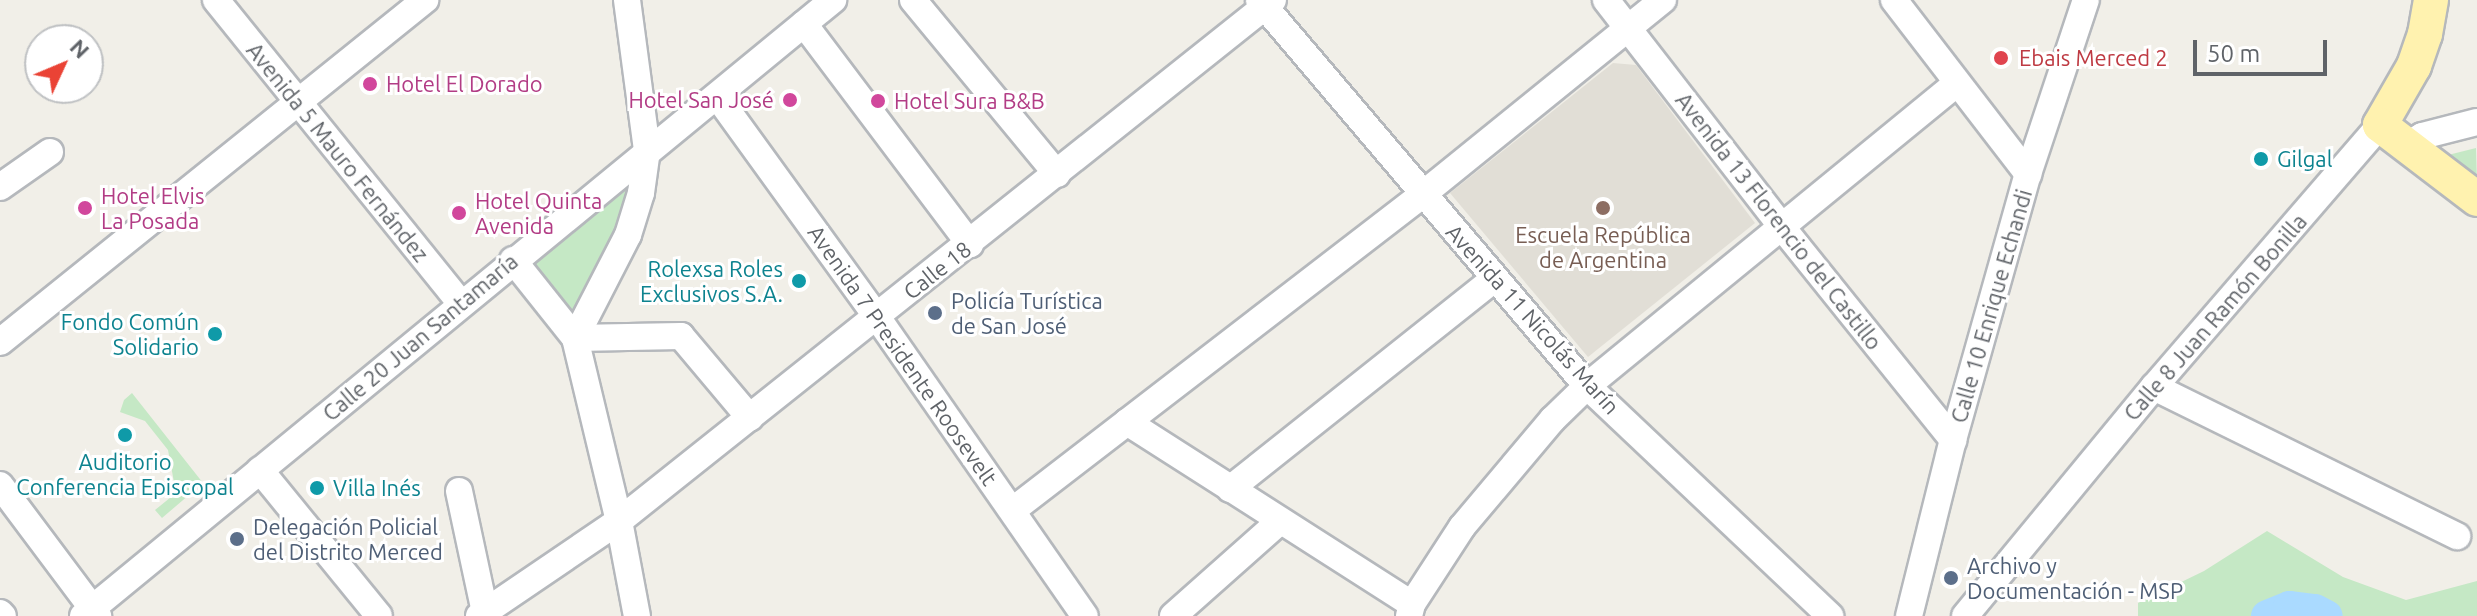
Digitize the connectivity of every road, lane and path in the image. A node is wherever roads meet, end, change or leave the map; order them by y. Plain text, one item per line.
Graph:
1 (216, 0) edge
2 (425, 0) edge
3 (627, 0) edge
4 (833, 0) edge
5 (913, 0) edge
6 (1606, 0) edge
7 (1663, 0) edge
8 (1894, 0) edge
9 (2431, 0) edge
10 (1266, 2) edge
11 (2078, 6) edge
12 (804, 24) junction
13 (1628, 28) junction
14 (1956, 84) junction
15 (717, 96) junction
16 (2477, 103) edge
17 (298, 105) junction
18 (2469, 126) edge
19 (2393, 135) junction
20 (647, 150) junction
21 (50, 152) dead end
22 (1057, 174) junction
23 (2028, 174) junction
24 (0, 187) edge
25 (1422, 195) junction
26 (2477, 199) edge
27 (1781, 226) junction
28 (970, 244) junction
29 (513, 260) junction
30 (1494, 279) junction
31 (461, 304) junction
32 (877, 317) junction
33 (575, 338) junction
34 (0, 342) edge
35 (1587, 386) junction
36 (2154, 387) junction
37 (750, 418) junction
38 (1127, 422) junction
39 (1953, 440) junction
40 (260, 470) junction
41 (0, 485) edge
42 (1230, 489) junction
43 (459, 491) dead end
44 (1013, 510) junction
45 (619, 521) junction
46 (1279, 522) junction
47 (2457, 536) dead end
48 (1411, 610) edge
49 (91, 614) edge
50 (482, 614) edge
51 (379, 616) edge
52 (637, 616) edge
53 (1085, 616) edge
54 (1173, 616) edge
55 (1830, 616) edge
56 (1909, 616) edge
57 (1965, 616) edge

1 - 17 street, Avenida 5 Mauro Fernández
2 - 17 street
3 - 20 street
4 - 12 street, Calle 20 Juan Santamaría
5 - 22 street
6 - 13 street, Avenida 13 Florencio del Castillo
7 - 13 street
8 - 14 street
9 - 19 main road, Calle 8 Juan Ramón Bonilla
10 - 22 street, Calle 18
10 - 25 street, Avenida 11 Nicolás Marín
11 - 23 street, Calle 10 Enrique Echandi
12 - 15 street, Calle 20 Juan Santamaría
12 - 28 street
13 - 25 street
13 - 27 street, Avenida 13 Florencio del Castillo
14 - 23 street
14 - 27 street
15 - 20 street, Calle 20 Juan Santamaría
15 - 32 street, Avenida 7 Presidente Roosevelt
16 - 18 street
17 - 31 street, Avenida 5 Mauro Fernández
17 - 34 street
18 - 19 street
19 - 26 main road
19 - 36 street, Calle 8 Juan Ramón Bonilla
20 - 29 street, Calle 20 Juan Santamaría
20 - 33 street
21 - 24 street
22 - 28 street, Calle 18
23 - 39 street, Calle 10 Enrique Echandi
25 - 30 street, Avenida 11 Nicolás Marín
25 - 38 street
27 - 35 street
27 - 39 street, Avenida 13 Florencio del Castillo
28 - 32 street, Calle 18
29 - 31 street, Calle 20 Juan Santamaría
29 - 33 street
30 - 35 street, Avenida 11 Nicolás Marín
30 - 42 street
31 - 40 street, Calle 20 Juan Santamaría
32 - 37 street, Calle 18
32 - 44 street, Avenida 7 Presidente Roosevelt
33 - 37 street
33 - 45 street
35 - 48 street
35 - 55 street, Avenida 11 Nicolás Marín
36 - 47 street
36 - 57 street, Calle 8 Juan Ramón Bonilla
37 - 45 street, Calle 18
38 - 42 street
38 - 44 street
39 - 56 street, Calle 10 Enrique Echandi
40 - 49 street, Calle 20 Juan Santamaría
40 - 51 street
41 - 49 street
42 - 46 street
43 - 50 street
44 - 53 street, Avenida 7 Presidente Roosevelt
45 - 50 street, Calle 18
45 - 52 street
46 - 48 street
46 - 54 street

